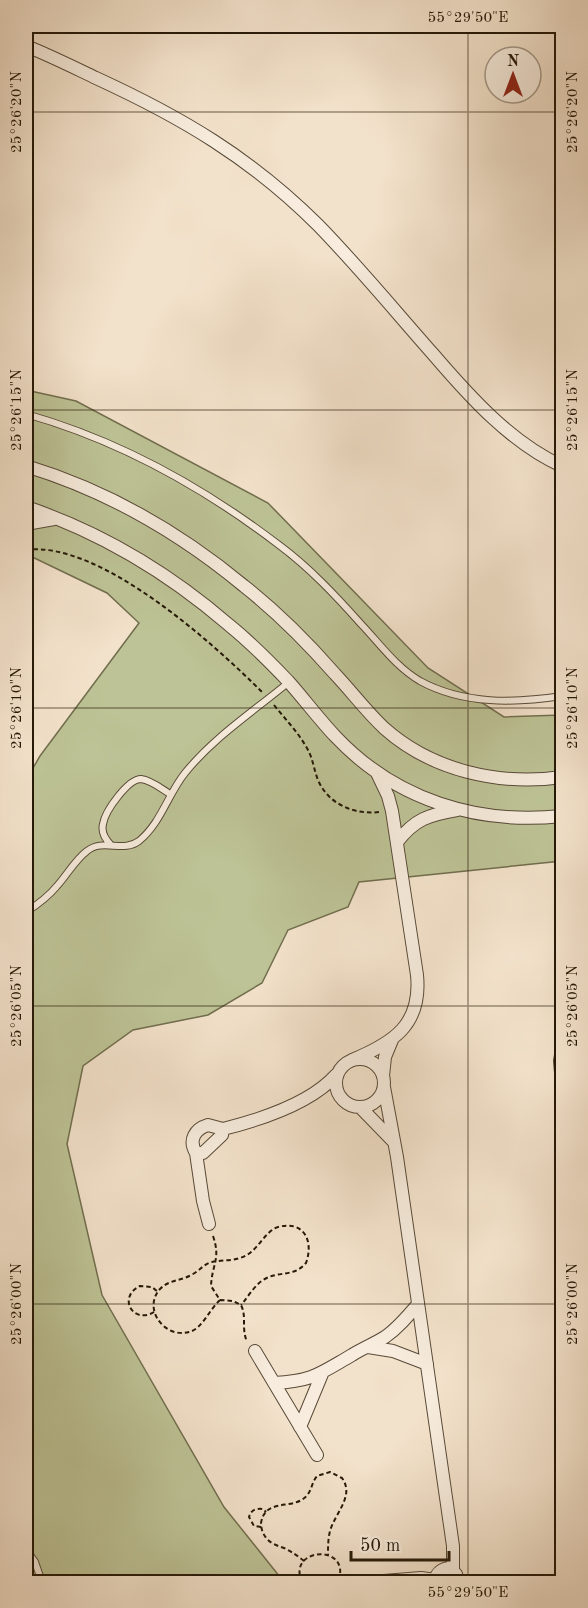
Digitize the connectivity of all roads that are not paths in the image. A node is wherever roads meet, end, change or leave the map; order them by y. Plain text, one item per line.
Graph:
1 (26, 46) edge
2 (26, 414) edge
3 (26, 466) edge
4 (562, 466) edge
5 (26, 507) edge
6 (56, 519) junction
7 (26, 524) edge
8 (289, 682) junction
9 (562, 696) edge
10 (377, 773) junction
11 (562, 777) edge
12 (170, 794) junction
13 (459, 810) junction
14 (562, 816) edge
15 (397, 842) junction
16 (111, 845) junction
17 (26, 912) edge
18 (392, 1040) junction
19 (562, 1049) edge
20 (352, 1060) junction
21 (336, 1075) junction
22 (384, 1081) junction
23 (562, 1085) edge
24 (309, 1096) junction
25 (341, 1100) junction
26 (361, 1108) junction
27 (223, 1129) junction
28 (394, 1143) junction
29 (196, 1153) junction
30 (210, 1224) road end
31 (418, 1304) junction
32 (367, 1346) junction
33 (255, 1351) road end
34 (427, 1364) junction
35 (322, 1374) junction
36 (274, 1383) junction
37 (300, 1427) junction
38 (317, 1455) dead end
39 (26, 1549) edge
40 (453, 1570) junction
41 (384, 1581) dead end
42 (435, 1581) edge
43 (42, 1582) edge
44 (458, 1582) edge

1 - 4 street
2 - 9 lane
3 - 11 street
5 - 6 street
6 - 7 street
6 - 8 street
8 - 10 street
8 - 12 lane
10 - 13 street
10 - 15 street
12 - 16 lane
12 - 16 lane
13 - 14 street
13 - 15 street
15 - 18 street
16 - 17 lane
18 - 20 street
18 - 22 street
19 - 23 street
20 - 21 street
20 - 22 street
21 - 24 street
21 - 25 street
22 - 26 street
22 - 28 street
24 - 25 street
24 - 27 street
25 - 26 street
26 - 28 street
27 - 29 street
27 - 29 street
28 - 31 street
29 - 30 street
31 - 32 street
31 - 34 street
32 - 34 street
32 - 35 street
33 - 36 street
34 - 40 street
35 - 36 street
35 - 37 street
36 - 37 street
37 - 38 street
39 - 43 lane
40 - 42 street
40 - 44 street
41 - 42 street

